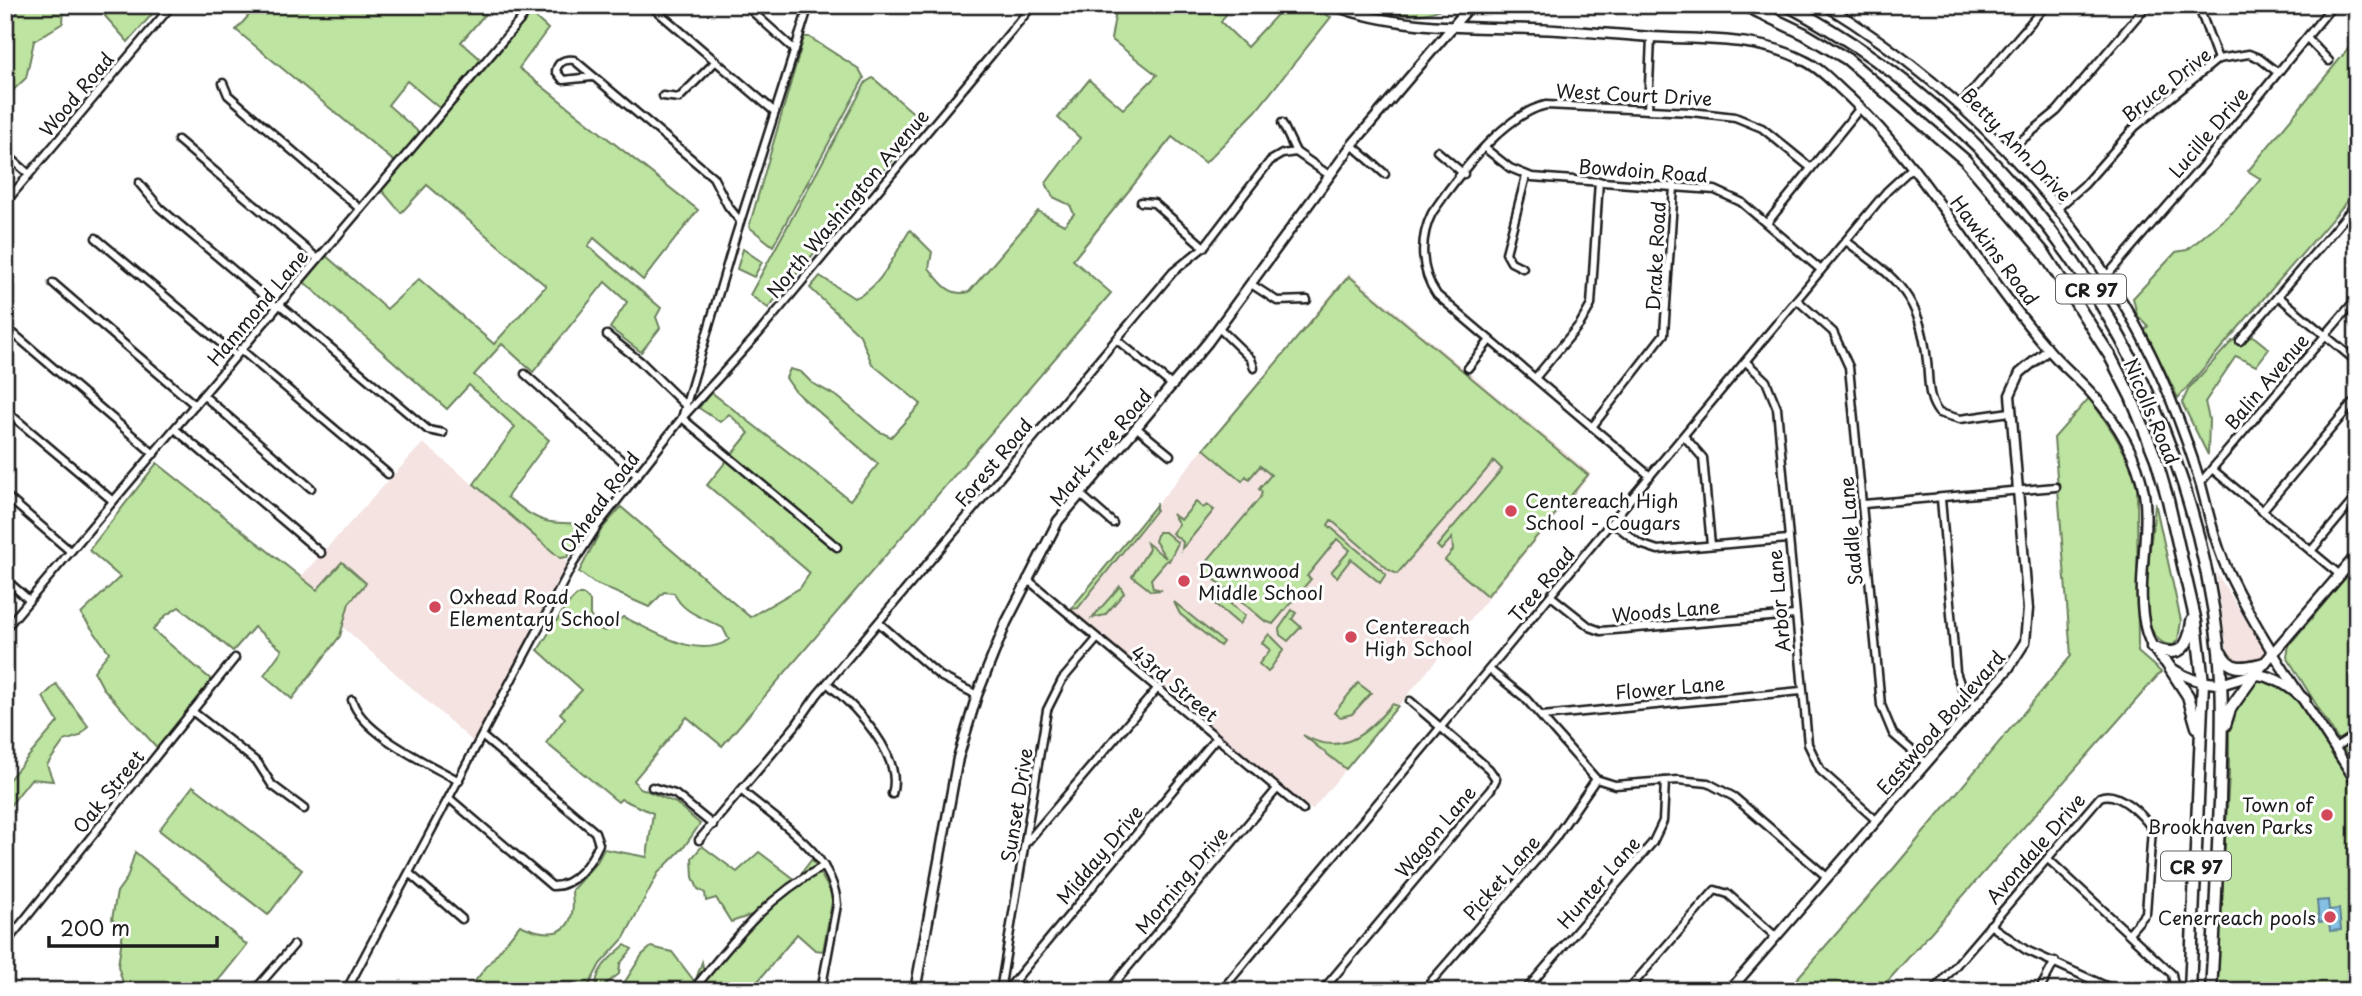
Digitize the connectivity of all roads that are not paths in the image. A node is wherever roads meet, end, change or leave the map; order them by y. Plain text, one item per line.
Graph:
1 (172, 5) edge
2 (533, 5) edge
3 (650, 5) edge
4 (745, 5) edge
5 (809, 5) edge
6 (1033, 5) edge
7 (1332, 5) edge
8 (1472, 5) edge
9 (1744, 5) edge
10 (1787, 5) edge
11 (2046, 5) edge
12 (2147, 5) edge
13 (2199, 5) edge
14 (2333, 5) edge
15 (1829, 6) edge
16 (1453, 26) junction
17 (1651, 37) junction
18 (2307, 38) junction
19 (796, 50) junction
20 (2218, 60) junction
21 (716, 61) junction
22 (2329, 61) dead end
23 (2277, 72) junction
24 (592, 77) junction
25 (223, 83) dead end
26 (663, 96) dead end
27 (1960, 105) junction
28 (1860, 108) junction
29 (1648, 110) junction
30 (775, 113) junction
31 (1282, 122) dead end
32 (178, 140) dead end
33 (1352, 145) junction
34 (1486, 149) junction
35 (1437, 150) dead end
36 (1296, 152) junction
37 (2007, 152) junction
38 (5, 153) edge
39 (1811, 167) junction
40 (1913, 167) junction
41 (29, 174) junction
42 (1385, 174) dead end
43 (1464, 174) junction
44 (1329, 175) junction
45 (1526, 176) junction
46 (1598, 181) junction
47 (139, 183) dead end
48 (1674, 187) junction
49 (1141, 202) dead end
50 (5, 203) edge
51 (2357, 203) edge
52 (2058, 208) junction
53 (360, 209) junction
54 (740, 221) junction
55 (1767, 223) junction
56 (96, 238) dead end
57 (1846, 241) junction
58 (1204, 247) junction
59 (318, 259) junction
60 (1522, 268) dead end
61 (1821, 270) junction
62 (2105, 278) junction
63 (53, 283) dead end
64 (1251, 284) junction
65 (2278, 296) junction
66 (2357, 298) edge
67 (1307, 300) dead end
68 (1797, 300) junction
69 (278, 305) junction
70 (1218, 327) junction
71 (14, 334) dead end
72 (607, 335) dead end
73 (2325, 336) junction
74 (1117, 340) junction
75 (1490, 340) junction
76 (2239, 341) dead end
77 (2048, 350) junction
78 (238, 352) junction
79 (1746, 362) junction
80 (2357, 362) edge
81 (1254, 368) dead end
82 (1468, 368) dead end
83 (525, 374) dead end
84 (1536, 377) junction
85 (1173, 386) junction
86 (203, 396) junction
87 (2357, 398) edge
88 (195, 405) junction
89 (686, 406) junction
90 (5, 410) edge
91 (2010, 412) junction
92 (682, 418) junction
93 (1592, 427) junction
94 (1137, 428) junction
95 (175, 429) junction
96 (443, 433) dead end
97 (1684, 436) junction
98 (154, 454) junction
99 (1170, 455) dead end
100 (2212, 469) junction
101 (388, 474) dead end
102 (638, 475) junction
103 (1650, 477) junction
104 (2200, 483) junction
105 (2056, 486) dead end
106 (311, 488) dead end
107 (2016, 491) junction
108 (1079, 493) junction
109 (5, 495) edge
110 (2357, 496) edge
111 (1941, 499) junction
112 (113, 501) junction
113 (1864, 504) junction
114 (2262, 511) junction
115 (1113, 523) dead end
116 (1613, 523) junction
117 (1788, 538) junction
118 (1711, 544) junction
119 (836, 547) dead end
120 (71, 551) junction
121 (2311, 551) junction
122 (321, 553) dead end
123 (2357, 555) edge
124 (2340, 575) junction
125 (5, 579) edge
126 (1027, 579) junction
127 (1551, 596) junction
128 (29, 600) junction
129 (2193, 610) junction
130 (1795, 615) junction
131 (879, 623) junction
132 (5, 629) edge
133 (1097, 639) junction
134 (2152, 647) junction
135 (2218, 648) junction
136 (2275, 652) junction
137 (235, 658) dead end
138 (2166, 662) junction
139 (2265, 663) junction
140 (1490, 670) junction
141 (2255, 674) junction
142 (2203, 682) junction
143 (828, 684) junction
144 (2222, 684) junction
145 (1157, 689) junction
146 (1801, 691) junction
147 (977, 695) junction
148 (352, 700) dead end
149 (2305, 700) junction
150 (1410, 701) dead end
151 (1977, 706) junction
152 (192, 711) junction
153 (1542, 716) junction
154 (1440, 727) junction
155 (2222, 735) junction
156 (483, 737) junction
157 (1216, 738) junction
158 (2351, 738) dead end
159 (2200, 742) junction
160 (2335, 748) junction
161 (1925, 762) junction
162 (1596, 779) junction
163 (459, 781) junction
164 (1665, 781) junction
165 (2357, 783) edge
166 (652, 787) dead end
167 (1278, 789) junction
168 (742, 791) junction
169 (892, 793) dead end
170 (450, 799) junction
171 (304, 809) dead end
172 (1303, 810) dead end
173 (1876, 820) junction
174 (713, 825) junction
175 (699, 841) dead end
176 (1026, 844) junction
177 (2048, 859) junction
178 (824, 866) junction
179 (410, 874) junction
180 (1827, 877) junction
181 (462, 919) dead end
182 (1990, 925) junction
183 (2129, 933) junction
184 (1775, 936) junction
185 (5, 944) edge
186 (293, 945) dead end
187 (2055, 961) junction
188 (254, 991) edge
189 (346, 991) edge
190 (692, 991) edge
191 (821, 991) edge
192 (915, 991) edge
193 (1003, 991) edge
194 (1108, 991) edge
195 (1221, 991) edge
196 (1322, 991) edge
197 (1423, 991) edge
198 (1525, 991) edge
199 (1627, 991) edge
200 (1729, 991) edge
201 (1934, 991) edge
202 (2039, 991) edge
203 (2117, 991) edge
204 (2170, 991) edge
205 (2190, 991) edge
206 (2211, 991) edge

1 - 41 street, Wood Road
2 - 53 street, Hammond Lane
3 - 21 street
4 - 19 street
5 - 19 street, Oxhead Road
6 - 92 street, North Washington Avenue
7 - 16 street, Hawkins Road
8 - 16 street, Mark Tree Road
9 - 129 highway, Nicolls Road / CR 97
10 - 135 highway, Nicolls Road / CR 97
11 - 27 street
12 - 37 street
13 - 20 street
14 - 18 street, Lucille Drive
15 - 27 street, Betty Ann Drive
16 - 17 street, Hawkins Road
16 - 33 street, Mark Tree Road
17 - 28 street, Hawkins Road
17 - 29 street
18 - 22 street
18 - 23 street, Lucille Drive
19 - 30 street, Oxhead Road
20 - 23 street, Bruce Drive
20 - 52 street, Bruce Drive
21 - 26 street
21 - 30 street
23 - 62 street, Lucille Drive
24 - 24 street
24 - 54 street
25 - 53 street
27 - 37 street, Betty Ann Drive
28 - 39 street
28 - 40 street, Hawkins Road
29 - 34 street, West Court Drive
29 - 39 street, West Court Drive
30 - 54 street, Oxhead Road
31 - 36 street
32 - 59 street
33 - 42 street
33 - 44 street, Mark Tree Road
34 - 43 street, West Court Drive
34 - 45 street
35 - 43 street
36 - 44 street
36 - 58 street, Forest Road
37 - 52 street, Betty Ann Drive
38 - 41 street
39 - 55 street
40 - 57 street, Tree Road
40 - 77 street, Hawkins Road
41 - 50 street, Wood Road
43 - 75 street, West Court Drive
44 - 64 street, Mark Tree Road
45 - 46 street, Bowdoin Road
45 - 60 street
46 - 48 street, Bowdoin Road
46 - 84 street
47 - 69 street
48 - 55 street, Bowdoin Road
48 - 93 street, Drake Road
49 - 58 street
51 - 65 street
52 - 62 street, Betty Ann Drive
53 - 59 street, Hammond Lane
54 - 89 street, Oxhead Road
55 - 61 street, Bowdoin Road
56 - 78 street
57 - 61 street, Tree Road
57 - 91 street
58 - 74 street, Forest Road
59 - 69 street, Hammond Lane
61 - 68 street, Tree Road
62 - 104 street, Betty Ann Drive
63 - 88 street
64 - 67 street
64 - 70 street, Mark Tree Road
65 - 73 street
65 - 76 street
66 - 73 street, Balin Avenue
68 - 79 street, Tree Road
68 - 113 street, Saddle Lane
69 - 78 street, Hammond Lane
69 - 96 street
70 - 81 street
70 - 85 street, Mark Tree Road
71 - 98 street
72 - 89 street
73 - 80 street
73 - 100 street, Balin Avenue
74 - 85 street
74 - 131 street, Forest Road
75 - 82 street
75 - 84 street, West Court Drive
77 - 91 street, Eastwood Boulevard
77 - 134 street, Hawkins Road
78 - 86 street, Hammond Lane
78 - 101 street
79 - 97 street, Tree Road
79 - 117 street, Arbor Lane
83 - 102 street
84 - 93 street, West Court Drive
85 - 94 street, Mark Tree Road
86 - 88 street, Hammond Lane
86 - 106 street
87 - 114 street
88 - 95 street, Hammond Lane
89 - 92 street, Oxhead Road
90 - 112 street
91 - 107 street, Eastwood Boulevard
92 - 102 street, Oxhead Road
92 - 119 street
93 - 103 street, West Court Drive
94 - 99 street
94 - 108 street, Mark Tree Road
95 - 98 street, Hammond Lane
95 - 122 street
97 - 103 street, Tree Road
97 - 118 street
98 - 112 street, Hammond Lane
100 - 104 street, Balin Avenue
100 - 114 street
102 - 156 street, Oxhead Road
103 - 116 street, Tree Road
104 - 136 street, Betty Ann Drive
105 - 107 street
107 - 111 street
107 - 151 street, Eastwood Boulevard
108 - 115 street
108 - 126 street, Mark Tree Road
109 - 120 street
110 - 121 street
111 - 113 street
111 - 151 street
112 - 120 street, Hammond Lane
113 - 161 street, Saddle Lane
114 - 121 street
116 - 118 street
116 - 127 street, Tree Road
117 - 118 street
117 - 130 street, Arbor Lane
120 - 128 street, Hammond Lane
121 - 124 street
123 - 124 main road
124 - 136 main road
125 - 128 street
126 - 133 street, 43rd Street
126 - 147 street, Mark Tree Road
127 - 130 street, Woods Lane
127 - 140 street, Tree Road
128 - 132 street, Hammond Lane
129 - 134 highway
129 - 142 highway, Nicolls Road / CR 97
130 - 146 street, Arbor Lane
131 - 143 street, Forest Road
131 - 147 street
133 - 145 street, 43rd Street
133 - 176 street, Sunset Drive
134 - 138 street, Hawkins Road
135 - 139 highway
135 - 144 highway, Nicolls Road / CR 97
136 - 139 main road
136 - 149 street
137 - 152 street, Oak Street
138 - 142 street, Hawkins Road
138 - 159 highway
139 - 141 main road
140 - 153 street
140 - 154 street, Tree Road
141 - 144 main road, Hawkins Road
141 - 149 main road
141 - 155 highway
142 - 144 main road, Hawkins Road
142 - 159 highway, Nicolls Road / CR 97
143 - 168 street, Forest Road
143 - 169 street
144 - 155 highway, Nicolls Road / CR 97
145 - 157 street, 43rd Street
145 - 176 street
146 - 153 street, Flower Lane
146 - 173 street, Arbor Lane
147 - 192 street, Mark Tree Road
148 - 163 street
149 - 160 street
150 - 154 street, Wagon Lane
151 - 161 street, Eastwood Boulevard
152 - 171 street
152 - 185 street, Oak Street
153 - 162 street
154 - 195 street, Tree Road
154 - 196 street, Wagon Lane
155 - 206 highway, Nicolls Road / CR 97
156 - 163 street, Oxhead Road
156 - 170 street
157 - 167 street, 43rd Street
157 - 193 street, Midday Drive
158 - 160 street
159 - 205 highway, Nicolls Road / CR 97
160 - 165 street
161 - 173 street, Eastwood Boulevard
162 - 164 street
162 - 197 street, Picket Lane
163 - 170 street, Oxhead Road
164 - 180 street
164 - 198 street, Hunter Lane
166 - 174 street
167 - 172 street, 43rd Street
167 - 194 street, Morning Drive
168 - 174 street, Forest Road
168 - 178 street
170 - 179 street, Oxhead Road
173 - 180 street, Eastwood Boulevard
174 - 175 street, Forest Road
176 - 193 street, Sunset Drive
177 - 182 street, Avondale Drive
177 - 183 street
177 - 183 street, Avondale Drive
178 - 190 street
178 - 191 street
179 - 181 street
179 - 189 street, Oxhead Road
180 - 184 street, Eastwood Boulevard
182 - 187 street
182 - 201 street, Avondale Drive
183 - 204 street
184 - 199 street
184 - 200 street, Eastwood Boulevard
186 - 188 street
187 - 202 street
187 - 203 street

